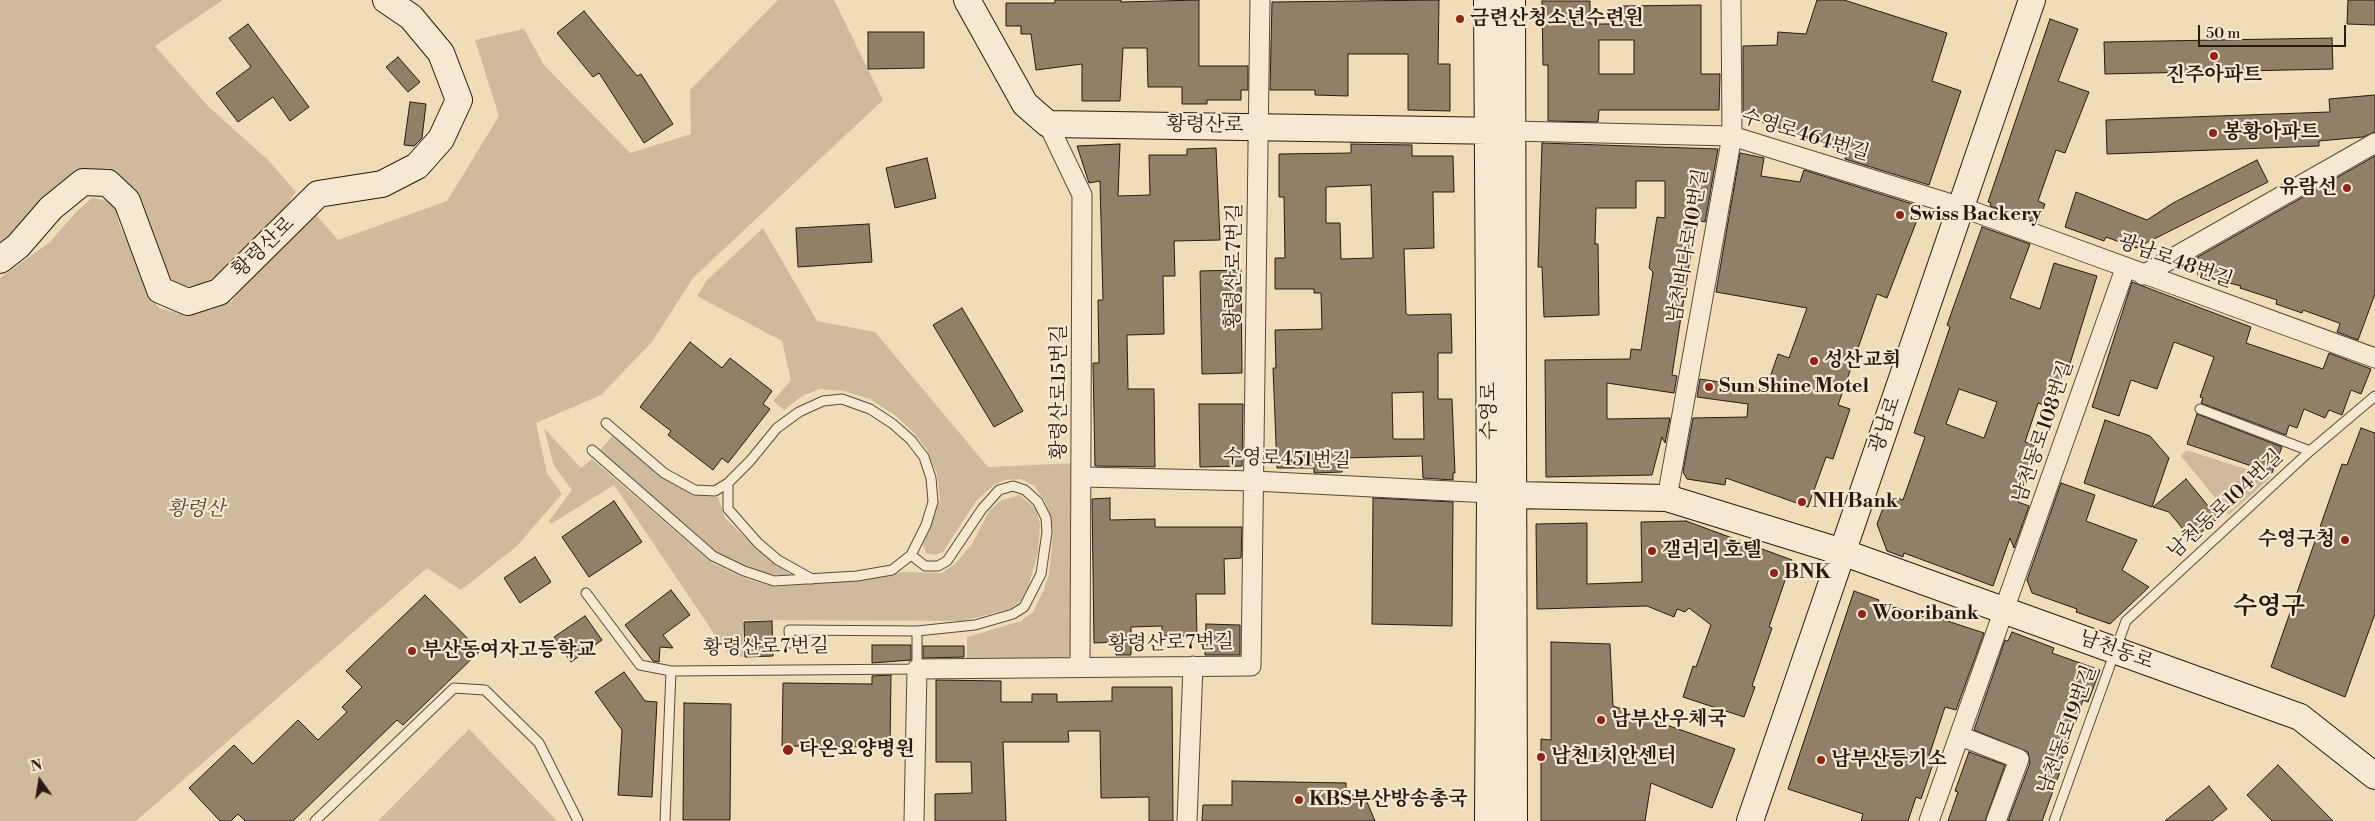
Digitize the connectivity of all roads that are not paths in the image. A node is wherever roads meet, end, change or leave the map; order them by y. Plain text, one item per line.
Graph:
1 (386, 0) edge
2 (967, 0) edge
3 (1260, 0) edge
4 (1487, 0) edge
5 (1512, 0) edge
6 (1731, 0) edge
7 (2032, 0) edge
8 (1048, 124) junction
9 (1260, 127) junction
10 (1500, 131) junction
11 (1732, 136) junction
12 (2375, 142) edge
13 (1961, 207) junction
14 (0, 260) edge
15 (2124, 269) junction
16 (2143, 275) junction
17 (2375, 358) edge
18 (2375, 396) edge
19 (2200, 409) dead end
20 (606, 423) dead end
21 (592, 450) dead end
22 (2310, 451) junction
23 (1082, 477) junction
24 (1254, 481) junction
25 (728, 483) junction
26 (1502, 494) junction
27 (1667, 498) junction
28 (1842, 552) junction
29 (911, 555) junction
30 (812, 579) junction
31 (586, 593) dead end
32 (2005, 611) junction
33 (917, 631) junction
34 (790, 643) dead end
35 (2115, 650) junction
36 (1193, 666) junction
37 (1080, 667) junction
38 (917, 669) junction
39 (671, 671) junction
40 (1960, 736) junction
41 (2375, 776) edge
42 (315, 821) edge
43 (578, 821) edge
44 (665, 821) edge
45 (914, 821) edge
46 (1188, 821) edge
47 (1488, 821) edge
48 (1514, 821) edge
49 (1750, 821) edge
50 (1929, 821) edge
51 (1996, 821) edge
52 (2054, 821) edge

1 - 14 street, 황령산로
2 - 8 street
3 - 9 street, 황령산로7번길
4 - 10 street, 수영로
5 - 10 street, 수영로
6 - 11 street, 남천바다로10번길
7 - 13 street, 광남로
8 - 9 street, 황령산로
8 - 23 street, 황령산로15번길
9 - 10 street, 황령산로
9 - 24 street, 황령산로7번길
10 - 11 street, 수영로464번길
10 - 26 street, 수영로
11 - 13 street, 수영로464번길
11 - 27 street, 남천바다로10번길
12 - 16 street
13 - 15 street, 광남로48번길
13 - 28 street, 광남로
15 - 16 street, 광남로48번길
15 - 32 street, 남천동로108번길
16 - 17 street, 광남로48번길
18 - 22 lane, 남천동로104번길
19 - 22 lane
20 - 25 lane
21 - 30 lane
22 - 35 lane, 남천동로104번길
23 - 24 street, 수영로451번길
23 - 37 street, 황령산로15번길
24 - 26 street, 수영로451번길
24 - 36 street, 황령산로7번길
25 - 29 lane
25 - 30 lane
26 - 27 street
26 - 47 street, 수영로
26 - 48 street, 수영로
27 - 28 street
28 - 32 street, 남천동로
28 - 49 street, 광남로
29 - 30 lane
29 - 33 lane
31 - 39 lane, 황령산로7번길
32 - 35 street, 남천동로
32 - 40 street, 남천동로108번길
33 - 34 lane
33 - 38 lane
35 - 41 street, 남천동로
35 - 52 lane, 남천동로19번길
36 - 37 street, 황령산로7번길
36 - 46 street
37 - 38 street, 황령산로7번길
38 - 39 lane, 황령산로7번길
38 - 45 street
39 - 44 lane
40 - 50 street, 남천동로108번길
40 - 51 street
42 - 43 lane

